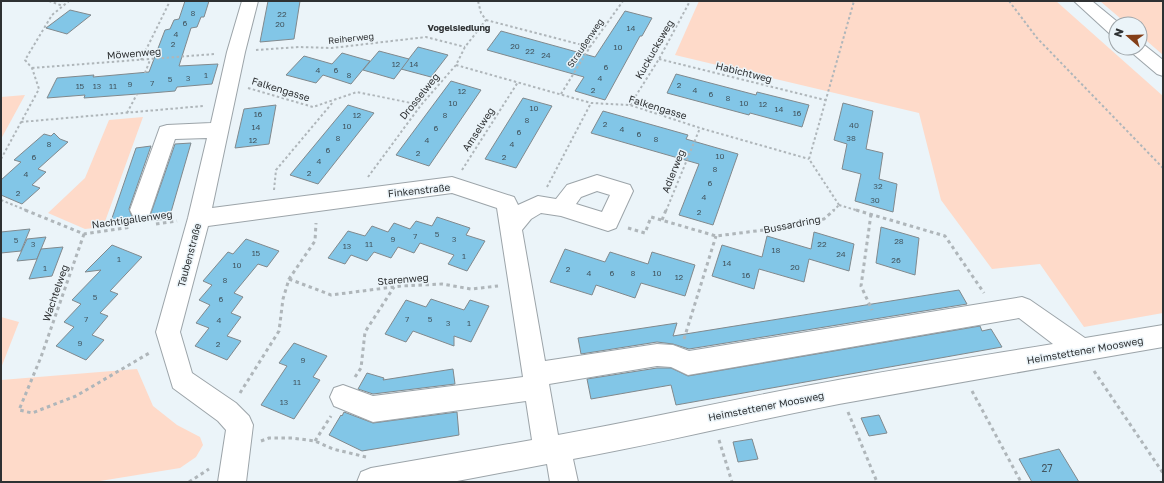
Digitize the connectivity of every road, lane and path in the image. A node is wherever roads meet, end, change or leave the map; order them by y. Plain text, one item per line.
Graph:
1 (49, 1) edge
2 (68, 1) edge
3 (170, 1) edge
4 (250, 1) edge
5 (478, 1) edge
6 (623, 1) edge
7 (690, 1) edge
8 (854, 1) edge
9 (1009, 1) edge
10 (1082, 1) edge
11 (63, 6) junction
12 (486, 20) junction
13 (1108, 23) edge
14 (465, 46) junction
15 (590, 47) junction
16 (236, 52) junction
17 (1146, 56) edge
18 (659, 59) junction
19 (140, 60) junction
20 (150, 60) junction
21 (456, 65) junction
22 (32, 68) junction
23 (1163, 70) edge
24 (145, 73) dead end
25 (229, 82) junction
26 (518, 82) junction
27 (136, 94) dead end
28 (561, 94) junction
29 (826, 100) junction
30 (333, 101) junction
31 (591, 103) junction
32 (224, 104) junction
33 (421, 105) junction
34 (630, 105) junction
35 (127, 113) junction
36 (21, 122) junction
37 (700, 128) junction
38 (218, 130) junction
39 (1, 159) edge
40 (809, 159) junction
41 (1163, 168) edge
42 (452, 185) junction
43 (352, 198) junction
44 (1, 200) edge
45 (318, 202) junction
46 (538, 204) junction
47 (839, 205) junction
48 (272, 207) junction
49 (561, 208) junction
50 (871, 214) junction
51 (199, 218) junction
52 (144, 220) junction
53 (662, 220) junction
54 (608, 222) junction
55 (512, 227) junction
56 (84, 234) junction
57 (716, 236) junction
58 (289, 279) junction
59 (520, 283) junction
60 (394, 287) junction
61 (997, 310) junction
62 (880, 330) junction
63 (1163, 336) edge
64 (171, 341) junction
65 (1080, 350) junction
66 (681, 360) junction
67 (361, 368) dead end
68 (962, 372) junction
69 (536, 380) junction
70 (839, 392) junction
71 (343, 397) dead end
72 (227, 412) junction
73 (712, 417) junction
74 (237, 450) junction
75 (553, 450) junction
76 (370, 470) edge
77 (1163, 473) edge
78 (189, 482) edge
79 (232, 482) edge
80 (564, 482) edge
81 (732, 482) edge
82 (877, 482) edge
83 (1021, 482) edge

1 - 11 path
2 - 11 path
3 - 19 path
4 - 16 street, Taubenstraße
5 - 12 path
6 - 15 path, Straußenweg
7 - 18 path, Kuckucksweg
8 - 29 path
9 - 41 path
10 - 13 street
11 - 22 path
12 - 14 path, Drosselweg
12 - 15 path
14 - 16 path, Reiherweg
14 - 21 path, Drosselweg
15 - 28 path, Straußenweg
16 - 20 path, Möwenweg
16 - 25 street, Taubenstraße
17 - 23 street
18 - 29 path, Habichtweg
18 - 34 path, Kuckucksweg
19 - 20 path, Möwenweg
19 - 22 path, Möwenweg
20 - 24 path
21 - 26 path, Falkengasse
21 - 33 path, Drosselweg
22 - 36 path
25 - 30 path, Falkengasse
25 - 32 street, Taubenstraße
26 - 28 path, Falkengasse
26 - 42 path, Amselweg
27 - 35 path
28 - 31 path, Falkengasse
29 - 40 path
30 - 33 path, Falkengasse
30 - 48 path
31 - 34 path, Falkengasse
31 - 46 path
32 - 35 path
32 - 38 street, Taubenstraße
33 - 43 path, Drosselweg
34 - 37 path, Falkengasse
35 - 36 path
36 - 39 path
37 - 40 path, Falkengasse
37 - 53 path, Adlerweg
38 - 51 street, Taubenstraße
38 - 52 street
40 - 47 path
42 - 43 street, Finkenstraße
42 - 55 street, Finkenstraße
43 - 45 street, Finkenstraße
44 - 56 path, Nachtigallenweg
45 - 48 street, Finkenstraße
45 - 58 path
46 - 49 street
46 - 55 street
47 - 50 path
47 - 57 path, Bussardring
48 - 51 street, Finkenstraße
49 - 54 street
49 - 54 street
50 - 61 path
50 - 62 path
51 - 52 path, Nachtigallenweg
51 - 64 street, Taubenstraße
52 - 56 path, Nachtigallenweg
53 - 54 path
53 - 57 path, Bussardring
55 - 59 street, Finkenstraße
56 - 64 path, Wachtelweg
57 - 66 path
58 - 60 path, Starenweg
58 - 72 path
59 - 60 path, Starenweg
59 - 69 street, Finkenstraße
60 - 67 path
61 - 62 street
61 - 65 street
62 - 66 street
63 - 65 street, Heimstettener Moosweg
64 - 72 street, Taubenstraße
65 - 68 street, Heimstettener Moosweg
65 - 77 path
66 - 69 street
68 - 70 street, Heimstettener Moosweg
68 - 83 path
69 - 71 street
69 - 75 street, Finkenstraße
70 - 73 street, Heimstettener Moosweg
70 - 82 path
72 - 74 street, Taubenstraße
73 - 75 street, Heimstettener Moosweg
73 - 81 path
74 - 76 path
74 - 78 path
74 - 79 street, Taubenstraße
75 - 76 street, Heimstettener Moosweg
75 - 80 street, Finkenstraße

